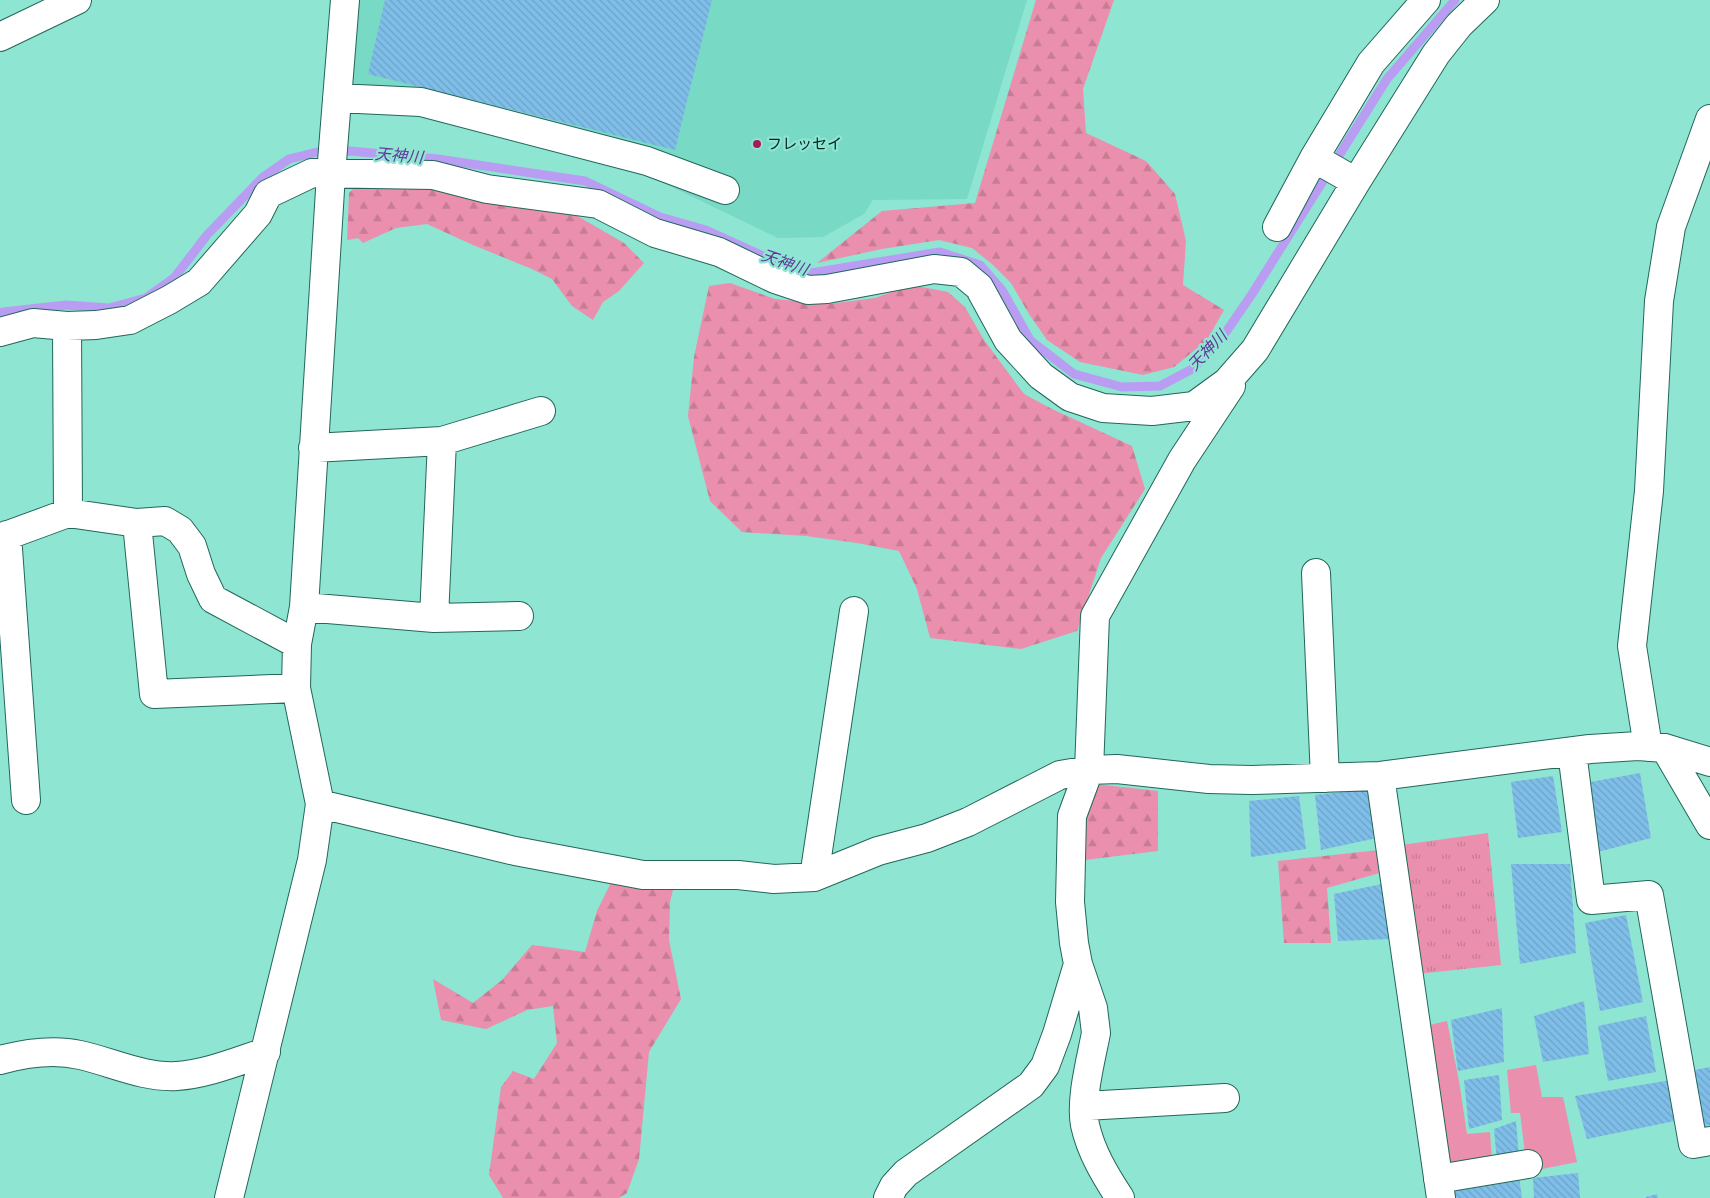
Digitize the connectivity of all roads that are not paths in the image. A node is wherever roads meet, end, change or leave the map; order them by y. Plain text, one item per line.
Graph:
1 (345, 0) edge
2 (1426, 0) edge
3 (1485, 0) edge
4 (66, 2) edge
5 (0, 37) edge
6 (337, 98) junction
7 (1710, 119) edge
8 (1318, 160) junction
9 (331, 171) junction
10 (1352, 179) junction
11 (726, 190) dead end
12 (1277, 227) dead end
13 (67, 326) junction
14 (0, 332) edge
15 (1255, 350) junction
16 (541, 411) dead end
17 (442, 441) junction
18 (313, 448) junction
19 (68, 513) junction
20 (137, 523) junction
21 (4, 536) edge
22 (1316, 573) dead end
23 (304, 607) junction
24 (854, 611) dead end
25 (519, 616) dead end
26 (434, 618) junction
27 (297, 644) junction
28 (296, 688) junction
29 (1656, 748) junction
30 (1572, 752) junction
31 (1710, 762) edge
32 (1089, 770) junction
33 (1380, 776) junction
34 (1325, 778) junction
35 (26, 800) dead end
36 (320, 804) junction
37 (1710, 825) edge
38 (814, 877) junction
39 (1078, 964) junction
40 (266, 1052) junction
41 (0, 1060) edge
42 (1225, 1098) dead end
43 (1085, 1106) junction
44 (1710, 1140) edge
45 (1528, 1164) dead end
46 (1440, 1188) edge
47 (229, 1198) edge
48 (888, 1198) edge
49 (1120, 1198) edge

1 - 6 street
2 - 8 street
3 - 10 street
4 - 5 street
6 - 9 street
6 - 11 street
7 - 29 street
8 - 10 street
8 - 12 street
9 - 13 street
9 - 15 street
9 - 18 street
10 - 15 street
13 - 14 street
13 - 19 street
15 - 32 street
16 - 17 street
17 - 18 street
17 - 26 street
18 - 23 street
19 - 20 street
19 - 21 street
20 - 27 street
20 - 28 street
21 - 35 street
22 - 34 street
23 - 26 street
23 - 27 street
24 - 38 street
25 - 26 street
27 - 28 street
28 - 36 street
29 - 30 street
29 - 31 street
29 - 37 street
30 - 33 street
30 - 44 street
32 - 34 street
32 - 38 street
32 - 39 street
33 - 34 street
33 - 46 street
36 - 38 street
36 - 40 street
39 - 43 street
39 - 48 street
40 - 41 street
40 - 47 street
42 - 43 street
43 - 49 street
45 - 46 street

